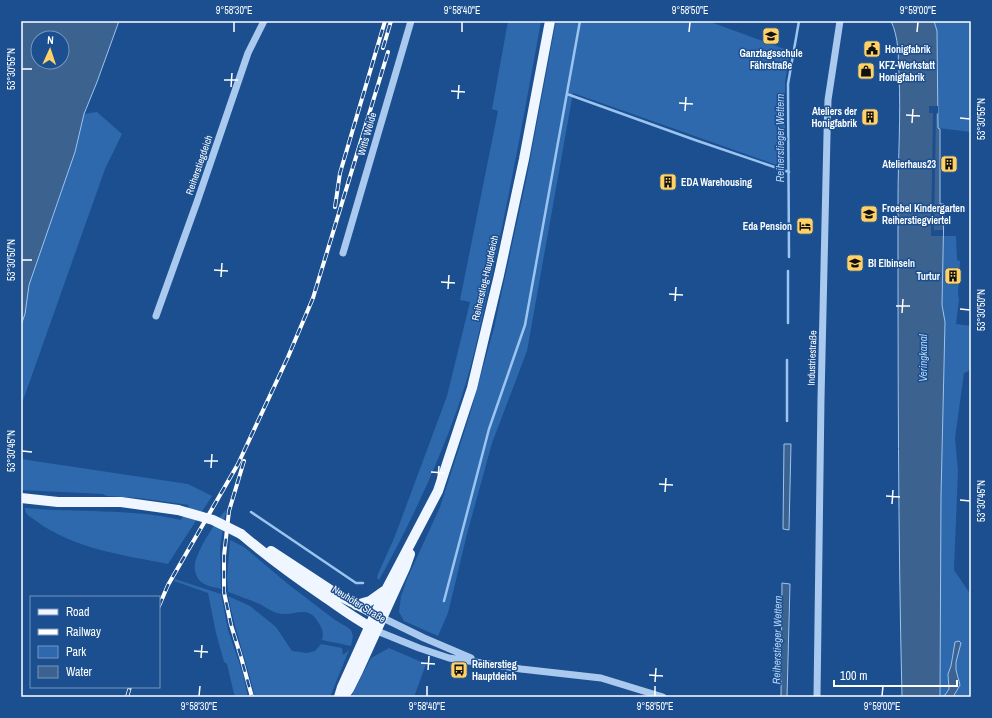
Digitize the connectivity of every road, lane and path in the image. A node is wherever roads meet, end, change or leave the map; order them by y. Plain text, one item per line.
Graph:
1 (264, 21) edge
2 (411, 21) edge
3 (550, 21) edge
4 (840, 21) edge
5 (343, 253) dead end
6 (156, 316) dead end
7 (21, 498) edge
8 (417, 532) junction
9 (241, 534) junction
10 (386, 590) junction
11 (356, 605) junction
12 (378, 616) junction
13 (373, 628) junction
14 (480, 662) junction
15 (339, 697) edge
16 (343, 697) edge
17 (663, 697) edge
18 (817, 697) edge

1 - 6 street, Reiherstiegdeich
2 - 5 street, Witts Weide
3 - 8 main road, Reiherstieg-Hauptdeich
4 - 18 street, Industriestraße
7 - 9 main road, Neuhöfer Straße, bridge
8 - 10 main road, Reiherstieg-Hauptdeich
8 - 12 main road, Reiherstieg-Hauptdeich
9 - 11 main road, Neuhöfer Straße
9 - 13 main road, Neuhöfer Straße
10 - 11 main road
10 - 12 main road, Reiherstieg-Hauptdeich
11 - 12 main road, Neuhöfer Straße
12 - 13 main road, Reiherstieg-Hauptdeich
12 - 14 street, Neuhöfer Straße
13 - 14 street, Neuhöfer Straße
13 - 15 main road, Reiherstieg-Hauptdeich
13 - 16 main road, Reiherstieg-Hauptdeich
14 - 17 street, Neuhöfer Straße

